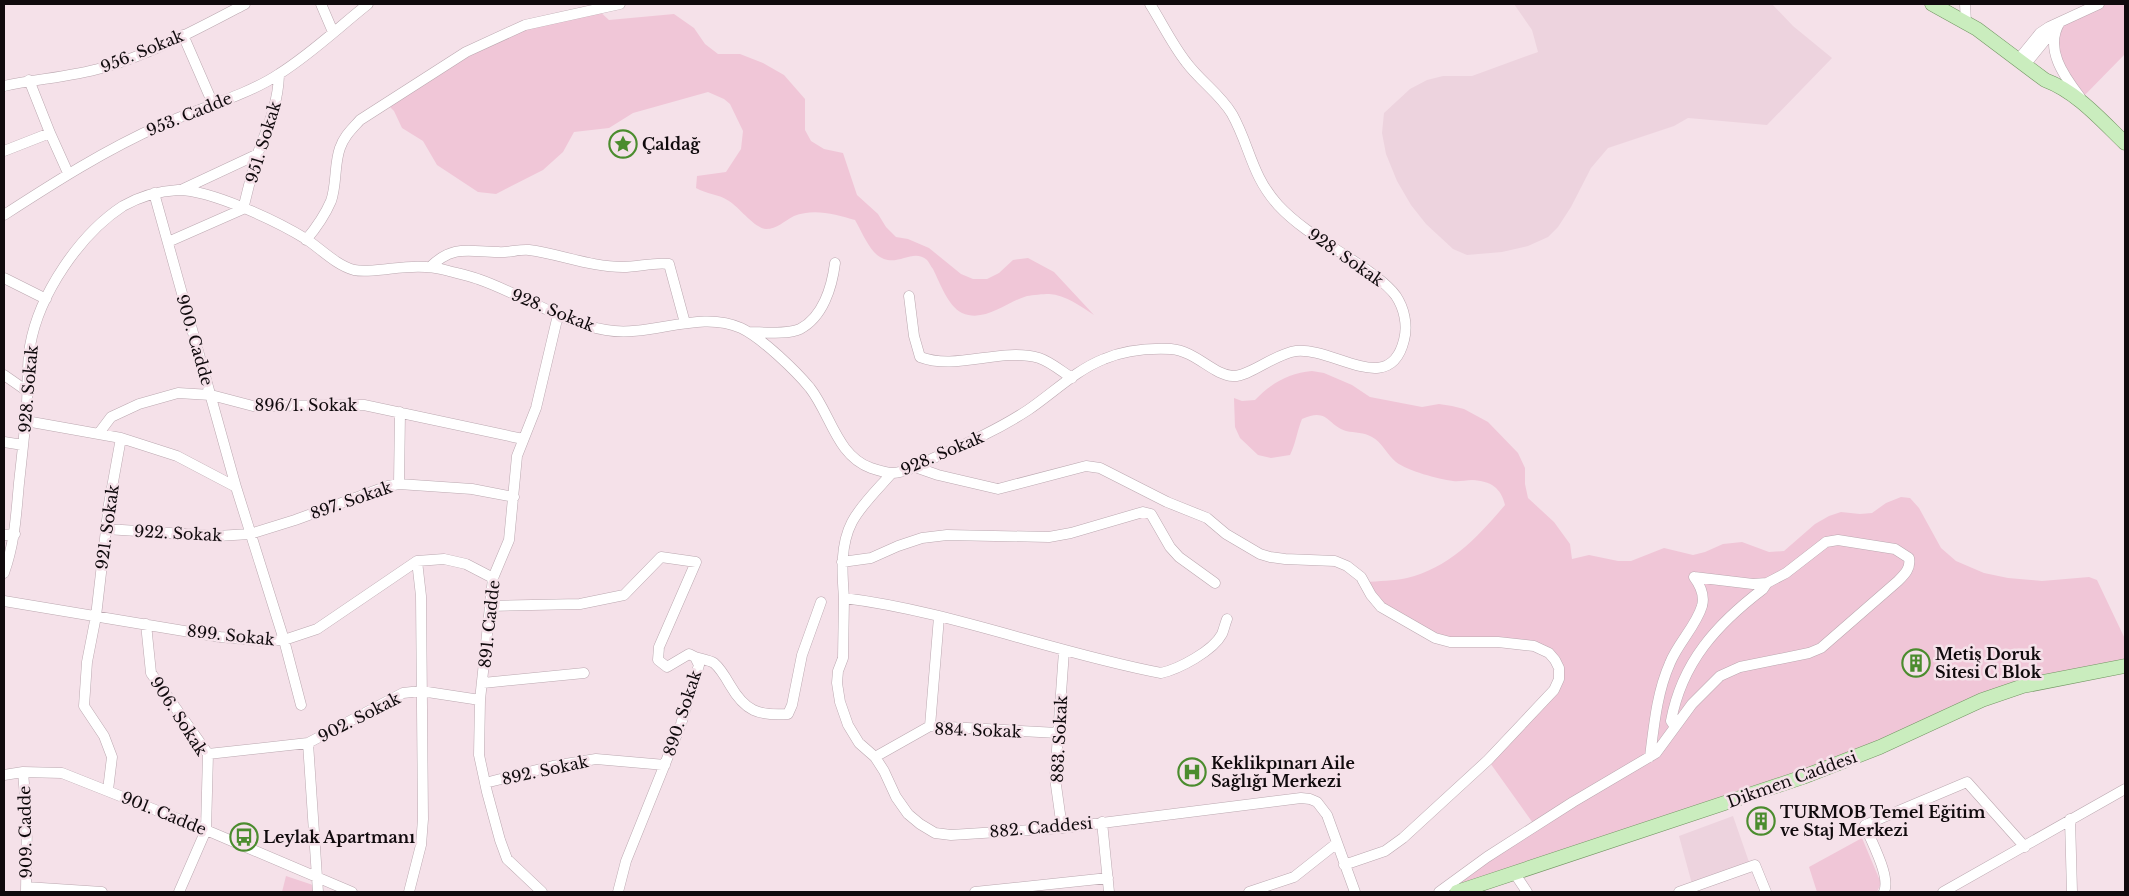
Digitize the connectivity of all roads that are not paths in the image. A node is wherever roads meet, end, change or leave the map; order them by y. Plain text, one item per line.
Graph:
1 (245, 4) edge
2 (321, 4) edge
3 (368, 4) edge
4 (620, 4) edge
5 (1150, 4) edge
6 (1932, 4) edge
7 (1965, 4) edge
8 (2099, 4) edge
9 (2060, 22) junction
10 (1966, 23) junction
11 (333, 32) junction
12 (183, 36) junction
13 (2024, 60) junction
14 (279, 75) junction
15 (29, 80) junction
16 (4, 86) edge
17 (213, 104) junction
18 (2088, 107) junction
19 (50, 133) junction
20 (2125, 143) edge
21 (4, 151) edge
22 (258, 154) junction
23 (68, 173) junction
24 (181, 190) junction
25 (154, 194) junction
26 (242, 209) junction
27 (4, 216) edge
28 (306, 240) junction
29 (168, 242) junction
30 (835, 263) dead end
31 (430, 267) junction
32 (4, 278) edge
33 (909, 296) dead end
34 (46, 299) junction
35 (558, 315) junction
36 (685, 323) junction
37 (749, 332) junction
38 (4, 375) edge
39 (1072, 378) junction
40 (27, 391) junction
41 (211, 395) junction
42 (400, 412) junction
43 (26, 421) junction
44 (99, 433) junction
45 (121, 438) junction
46 (523, 439) junction
47 (4, 442) edge
48 (23, 445) junction
49 (915, 467) junction
50 (891, 474) junction
51 (399, 484) junction
52 (236, 487) junction
53 (514, 497) junction
54 (1158, 498) junction
55 (1151, 514) junction
56 (106, 529) junction
57 (9, 534) edge
58 (250, 534) junction
59 (418, 561) junction
60 (842, 562) junction
61 (4, 573) edge
62 (493, 578) junction
63 (1215, 583) dead end
64 (1767, 583) junction
65 (844, 598) junction
66 (4, 601) edge
67 (821, 602) dead end
68 (490, 606) junction
69 (96, 616) junction
70 (939, 618) junction
71 (1227, 619) dead end
72 (146, 624) junction
73 (284, 640) junction
74 (1064, 651) junction
75 (695, 657) junction
76 (2125, 666) edge
77 (584, 673) dead end
78 (483, 683) junction
79 (421, 691) junction
80 (480, 700) junction
81 (301, 705) dead end
82 (930, 726) junction
83 (1675, 727) junction
84 (1058, 734) junction
85 (308, 743) junction
86 (208, 754) junction
87 (875, 757) junction
88 (1650, 757) junction
89 (665, 765) junction
90 (23, 772) junction
91 (4, 775) edge
92 (485, 783) junction
93 (2125, 789) edge
94 (108, 790) junction
95 (2070, 819) junction
96 (1102, 822) junction
97 (1062, 828) junction
98 (206, 830) junction
99 (1337, 843) junction
100 (2025, 847) junction
101 (1344, 865) junction
102 (1515, 874) junction
103 (1108, 878) junction
104 (318, 879) junction
105 (26, 889) edge
106 (102, 892) edge
107 (179, 892) edge
108 (318, 892) edge
109 (352, 892) edge
110 (409, 892) edge
111 (542, 892) edge
112 (618, 892) edge
113 (975, 892) edge
114 (1109, 892) edge
115 (1249, 892) edge
116 (1355, 892) edge
117 (1439, 892) edge
118 (1457, 892) edge
119 (1527, 892) edge
120 (1679, 892) edge
121 (1766, 892) edge
122 (1884, 892) edge
123 (1943, 892) edge
124 (2072, 892) edge

1 - 12 street, 956. Sokak
2 - 11 street
3 - 11 street, 953. Cadde
4 - 28 street
5 - 39 street, 928. Sokak
6 - 10 main road
7 - 10 street
8 - 9 street
9 - 13 street
9 - 18 street
10 - 13 main road
11 - 14 street, 953. Cadde
12 - 15 street, 956. Sokak
12 - 17 street
13 - 18 main road
14 - 17 street, 953. Cadde
14 - 22 street, 951. Sokak
15 - 16 street, 956. Sokak
15 - 19 street
17 - 23 street, 953. Cadde
18 - 20 main road
19 - 21 street
19 - 23 street
22 - 24 street
22 - 26 street, 951. Sokak
23 - 27 street, 953. Cadde
24 - 25 street, 928. Sokak
24 - 26 street, 928. Sokak
25 - 29 street, 900. Cadde
25 - 34 street, 928. Sokak
26 - 28 street, 928. Sokak
26 - 29 street
28 - 31 street, 928. Sokak
29 - 41 street, 900. Cadde
30 - 37 street
31 - 35 street, 928. Sokak
31 - 36 street
32 - 34 street
33 - 39 street
34 - 40 street, 928. Sokak
35 - 36 street, 928. Sokak
35 - 46 street, 891. Cadde
36 - 37 street, 928. Sokak
37 - 50 street, 928. Sokak
38 - 40 street
39 - 49 street, 928. Sokak
40 - 43 street, 928. Sokak
41 - 42 street, 896/1. Sokak
41 - 44 street, 896/1. Sokak
41 - 52 street, 900. Cadde
42 - 46 street, 896/1. Sokak
42 - 51 street
43 - 44 street
43 - 48 street, 928. Sokak
44 - 45 street
45 - 52 street
45 - 56 street, 921. Sokak
46 - 53 street, 891. Cadde
47 - 48 street
48 - 57 street, 928. Sokak
49 - 50 street, 928. Sokak
49 - 54 street
50 - 60 street, 882. Caddesi
51 - 53 street, 897. Sokak
51 - 58 street, 897. Sokak
52 - 58 street, 900. Cadde
53 - 62 street, 891. Cadde
54 - 55 street
54 - 101 street
55 - 60 street
55 - 63 street
56 - 58 street, 922. Sokak
56 - 69 street, 921. Sokak
57 - 61 street, 928. Sokak
58 - 73 street, 900. Cadde
59 - 62 street, 899. Sokak
59 - 73 street, 899. Sokak
59 - 79 street
60 - 65 street, 882. Caddesi
62 - 68 street, 891. Cadde
64 - 83 street
64 - 83 street
64 - 88 street
65 - 70 street
65 - 87 street, 882. Caddesi
66 - 69 street, 899. Sokak
67 - 75 street
68 - 75 street, 890. Sokak
68 - 78 street, 891. Cadde
69 - 72 street, 899. Sokak
69 - 94 street, 921. Sokak
70 - 74 street
70 - 82 street
71 - 74 street
72 - 73 street, 899. Sokak
72 - 86 street, 906. Sokak
73 - 81 street, 900. Cadde
74 - 84 street, 883. Sokak
75 - 89 street, 890. Sokak
76 - 102 main road, Dikmen Caddesi
77 - 78 street
78 - 80 street, 891. Cadde
79 - 80 street, 902. Sokak
79 - 85 street, 902. Sokak
79 - 110 street
80 - 92 street, 891. Cadde
82 - 84 street, 884. Sokak
82 - 87 street, 884. Sokak
83 - 88 street
84 - 97 street, 883. Sokak
85 - 86 street, 902. Sokak
85 - 104 street
86 - 98 street, 906. Sokak
87 - 97 street, 882. Caddesi
88 - 117 street
89 - 92 street, 892. Sokak
89 - 112 street, 890. Sokak
90 - 91 street, 901. Cadde
90 - 94 street, 901. Cadde
90 - 105 street, 909. Cadde
92 - 111 street, 891. Cadde
93 - 95 street
94 - 98 street, 901. Cadde
95 - 100 street
95 - 124 street
96 - 97 street, 882. Caddesi
96 - 99 street, 882. Caddesi
96 - 103 street
98 - 104 street, 901. Cadde
98 - 107 street, 906. Sokak
99 - 101 street, 882. Caddesi
99 - 115 street
100 - 122 street
100 - 123 street
101 - 116 street, 882. Caddesi
102 - 118 main road, Dikmen Caddesi
102 - 119 street
103 - 113 street
103 - 114 street
104 - 108 street
104 - 109 street, 901. Cadde
105 - 106 street
120 - 121 street

